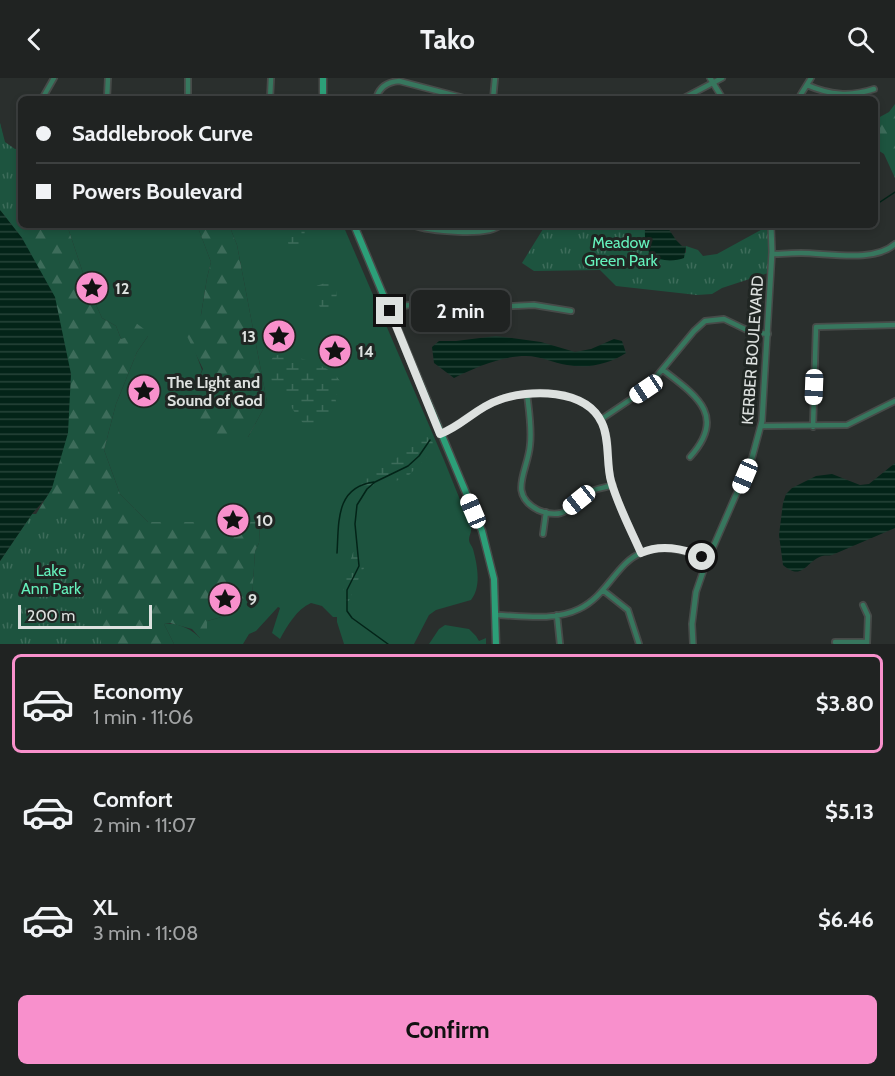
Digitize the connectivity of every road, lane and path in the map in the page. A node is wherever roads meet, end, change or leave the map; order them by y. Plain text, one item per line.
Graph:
1 (54, 78) edge
2 (108, 78) edge
3 (188, 78) edge
4 (271, 78) edge
5 (323, 78) edge
6 (379, 78) edge
7 (423, 78) edge
8 (495, 78) edge
9 (722, 78) edge
10 (811, 78) edge
11 (712, 81) edge
12 (385, 85) junction
13 (423, 86) junction
14 (807, 86) junction
15 (874, 89) dead end
16 (44, 96) edge
17 (106, 96) edge
18 (188, 96) edge
19 (270, 96) edge
20 (323, 96) edge
21 (377, 96) edge
22 (458, 96) edge
23 (493, 96) edge
24 (687, 96) edge
25 (721, 96) edge
26 (800, 96) edge
27 (355, 228) edge
28 (420, 228) edge
29 (497, 228) edge
30 (771, 228) edge
31 (895, 244) edge
32 (772, 254) junction
33 (390, 311) junction
34 (572, 311) dead end
35 (895, 325) edge
36 (768, 334) junction
37 (663, 370) junction
38 (527, 394) junction
39 (895, 401) edge
40 (600, 420) junction
41 (761, 426) junction
42 (813, 427) junction
43 (440, 434) junction
44 (690, 457) dead end
45 (613, 485) junction
46 (546, 513) junction
47 (543, 534) dead end
48 (641, 553) junction
49 (707, 560) junction
50 (604, 591) junction
51 (863, 605) dead end
52 (497, 615) junction
53 (557, 615) junction
54 (835, 642) dead end
55 (867, 643) edge
56 (496, 644) edge
57 (560, 644) edge
58 (639, 644) edge
59 (693, 644) edge

1 - 16 street
2 - 17 street
3 - 18 street
4 - 19 street
5 - 20 main road
6 - 12 street
7 - 13 street
8 - 23 street
9 - 11 street
10 - 14 street
11 - 24 street
11 - 25 street
12 - 13 street
12 - 21 street
13 - 22 street
14 - 15 street
14 - 26 street
27 - 33 main road
28 - 29 street
30 - 32 street, KERBER BOULEVARD
31 - 32 street
32 - 36 street, KERBER BOULEVARD
33 - 34 street
33 - 43 main road
35 - 42 street
36 - 37 street
36 - 41 street, KERBER BOULEVARD
37 - 40 street
37 - 44 street
38 - 40 street
38 - 43 street
38 - 46 street
39 - 42 street
40 - 45 street
41 - 42 street
41 - 49 street, KERBER BOULEVARD
43 - 52 main road
45 - 46 street
45 - 48 street
46 - 47 street
48 - 49 street
48 - 50 street
49 - 59 street, KERBER BOULEVARD
50 - 53 street
50 - 58 street
51 - 55 street
52 - 53 street
52 - 56 main road
53 - 57 street
54 - 55 street

